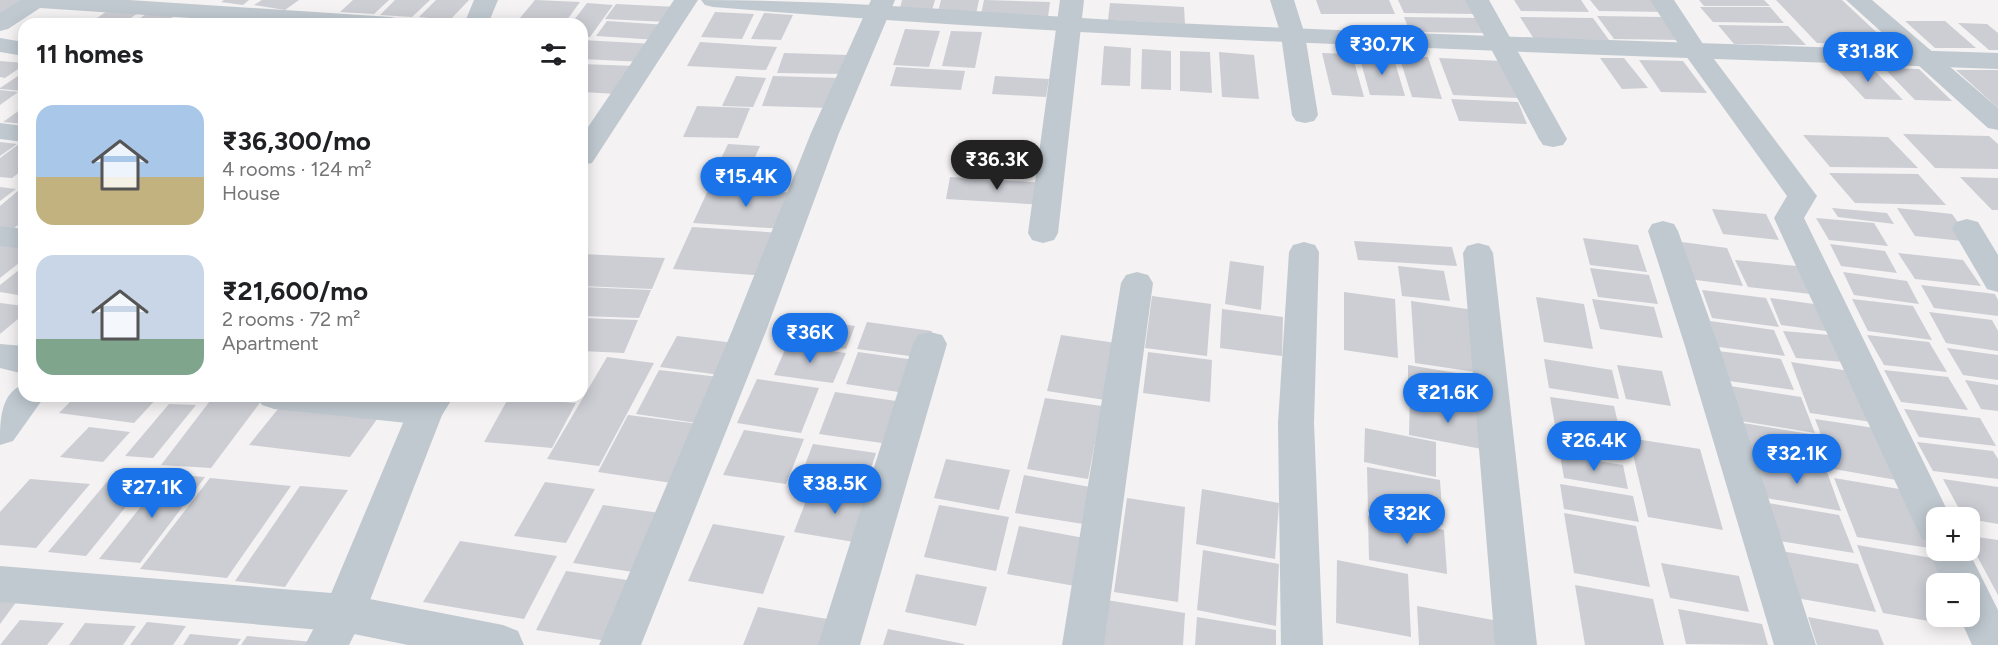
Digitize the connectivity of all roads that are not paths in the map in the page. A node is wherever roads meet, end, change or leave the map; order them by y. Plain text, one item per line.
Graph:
1 (37, 0) edge
2 (486, 0) edge
3 (686, 0) edge
4 (713, 0) edge
5 (1282, 0) edge
6 (1477, 0) edge
7 (1662, 0) edge
8 (1858, 0) edge
9 (187, 4) edge
10 (880, 7) edge
11 (1070, 13) edge
12 (315, 18) edge
13 (478, 18) edge
14 (0, 24) edge
15 (1293, 35) junction
16 (0, 45) edge
17 (1500, 45) junction
18 (18, 48) edge
19 (1695, 51) junction
20 (1922, 58) junction
21 (1998, 61) edge
22 (1305, 115) dead end
23 (1998, 122) edge
24 (0, 131) edge
25 (18, 133) edge
26 (1553, 139) dead end
27 (588, 148) edge
28 (1967, 229) dead end
29 (1663, 231) dead end
30 (1042, 233) dead end
31 (0, 236) edge
32 (18, 238) edge
33 (1304, 252) dead end
34 (1478, 253) dead end
35 (1998, 281) edge
36 (1137, 283) dead end
37 (930, 344) dead end
38 (22, 402) edge
39 (392, 402) edge
40 (431, 404) edge
41 (0, 431) edge
42 (1926, 507) edge
43 (0, 584) edge
44 (1980, 617) edge
45 (335, 629) edge
46 (503, 645) edge
47 (620, 645) edge
48 (838, 645) edge
49 (1083, 645) edge
50 (1302, 645) edge
51 (1516, 645) edge
52 (1795, 645) edge
53 (1993, 645) edge

1 - 9 street
1 - 14 street
2 - 13 street
3 - 27 street
4 - 10 street
5 - 15 street
6 - 17 street
7 - 19 street
8 - 20 street
9 - 12 street
10 - 11 street
10 - 47 street
11 - 15 street
11 - 30 street
15 - 17 street
15 - 22 street
16 - 18 street
17 - 19 street
17 - 26 street
19 - 20 street
19 - 42 street
20 - 21 street
20 - 23 street
24 - 25 street
28 - 35 street
29 - 52 street
31 - 32 street
33 - 50 street
34 - 51 street
36 - 49 street
37 - 48 street
38 - 41 street
39 - 40 street
40 - 45 street
43 - 45 street
44 - 53 street
45 - 46 street

